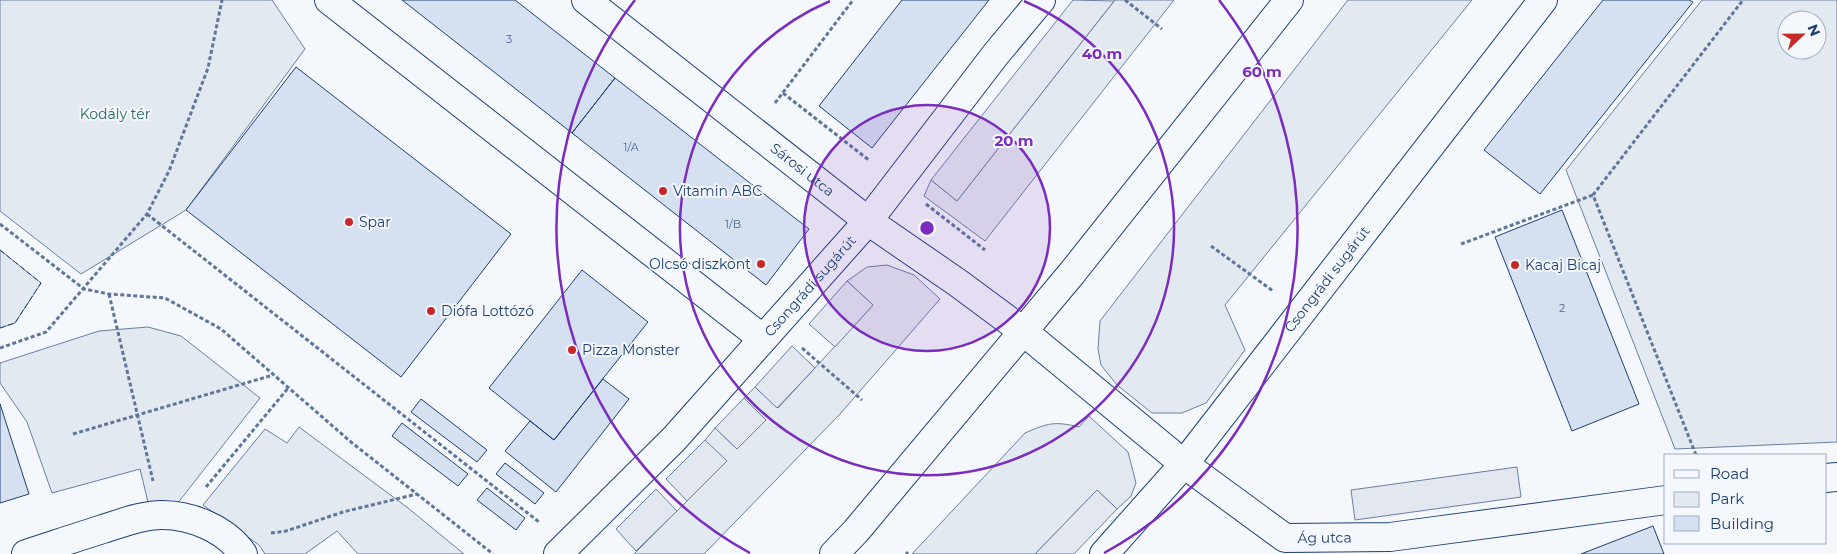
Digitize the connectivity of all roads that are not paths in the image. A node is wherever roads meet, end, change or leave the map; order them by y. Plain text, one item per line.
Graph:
1 (329, 0) edge
2 (586, 0) edge
3 (1040, 0) edge
4 (1289, 0) edge
5 (1543, 0) edge
6 (868, 221) junction
7 (769, 332) junction
8 (1024, 332) junction
9 (1184, 464) junction
10 (1664, 500) edge
11 (26, 554) edge
12 (242, 554) edge
13 (558, 554) edge
14 (834, 554) edge
15 (1104, 554) edge

1 - 7 street
2 - 6 street, Sárosi utca
3 - 6 street, Csongrádi sugárút
4 - 8 street
5 - 9 street, Csongrádi sugárút
6 - 7 street, Csongrádi sugárút
6 - 8 street, Sárosi utca
7 - 13 street, Csongrádi sugárút
8 - 9 street, Ág utca
8 - 14 street
9 - 10 street, Ág utca
9 - 15 street, Csongrádi sugárút
11 - 12 street

